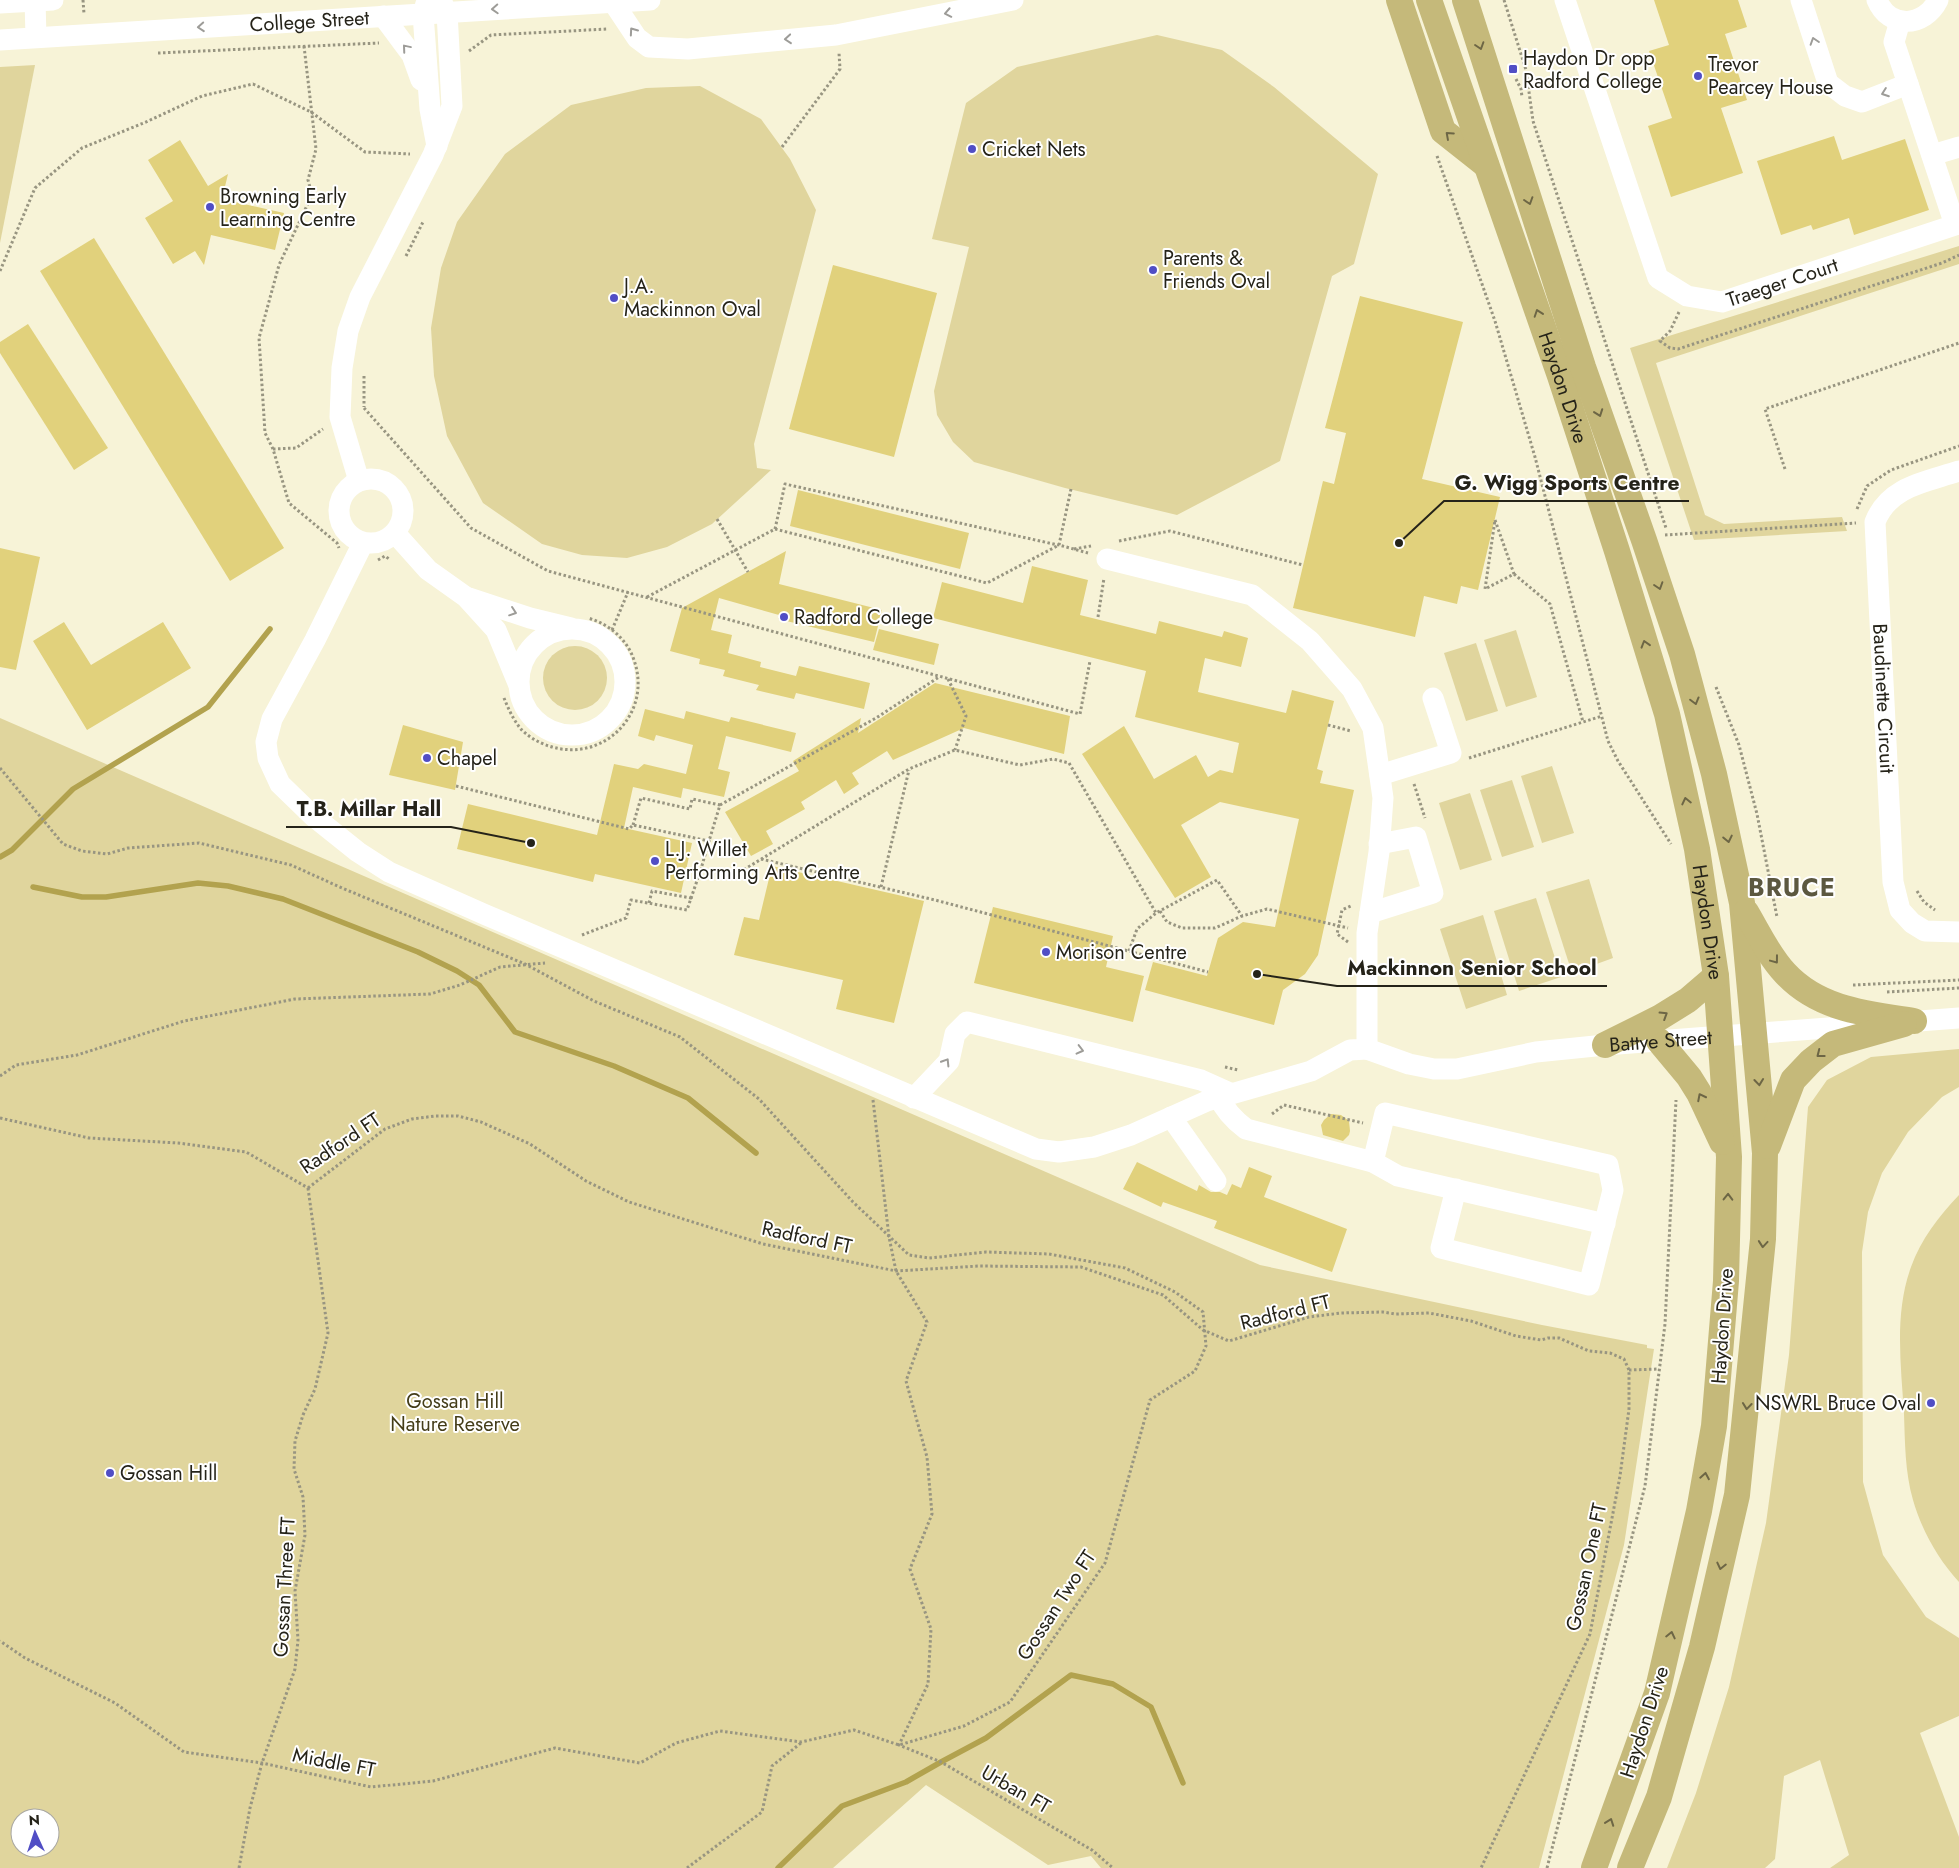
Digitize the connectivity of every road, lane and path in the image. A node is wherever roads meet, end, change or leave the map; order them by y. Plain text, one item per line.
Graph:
1 (41, 0) edge
2 (650, 0) edge
3 (1012, 0) edge
4 (1399, 0) edge
5 (1409, 0) edge
6 (1429, 0) edge
7 (1465, 0) edge
8 (1504, 0) edge
9 (1565, 0) edge
10 (1801, 0) edge
11 (1877, 0) edge
12 (1938, 0) edge
13 (613, 2) junction
14 (0, 3) edge
15 (444, 6) edge
16 (425, 7) edge
17 (383, 16) junction
18 (1900, 21) junction
19 (616, 28) dead end
20 (836, 35) junction
21 (36, 37) junction
22 (0, 40) edge
23 (384, 43) dead end
24 (304, 46) junction
25 (467, 52) dead end
26 (155, 53) dead end
27 (1453, 71) junction
28 (1908, 84) junction
29 (1530, 93) dead end
30 (430, 109) junction
31 (311, 112) junction
32 (782, 147) dead end
33 (1434, 147) dead end
34 (1959, 147) edge
35 (435, 151) junction
36 (1932, 155) junction
37 (1486, 166) junction
38 (1959, 254) edge
39 (0, 271) edge
40 (1686, 296) junction
41 (1959, 343) edge
42 (364, 408) dead end
43 (340, 417) junction
44 (272, 449) junction
45 (1785, 469) dead end
46 (1959, 471) edge
47 (359, 481) junction
48 (1071, 489) dead end
49 (717, 520) dead end
50 (1876, 522) junction
51 (775, 529) junction
52 (395, 533) junction
53 (1660, 535) dead end
54 (363, 543) junction
55 (1059, 545) junction
56 (1074, 549) junction
57 (1104, 549) junction
58 (735, 550) junction
59 (343, 554) dead end
60 (373, 562) dead end
61 (392, 562) dead end
62 (1303, 565) dead end
63 (748, 572) dead end
64 (1514, 574) junction
65 (628, 592) junction
66 (466, 597) junction
67 (646, 597) junction
68 (1098, 617) dead end
69 (576, 622) junction
70 (612, 630) junction
71 (1090, 662) dead end
72 (940, 677) junction
73 (948, 679) junction
74 (518, 683) junction
75 (1433, 698) dead end
76 (507, 706) dead end
77 (1602, 716) junction
78 (1583, 722) junction
79 (1328, 725) dead end
80 (1358, 733) dead end
81 (955, 750) junction
82 (1468, 758) dead end
83 (0, 768) edge
84 (909, 769) junction
85 (1380, 775) junction
86 (456, 786) dead end
87 (720, 805) junction
88 (634, 825) junction
89 (709, 841) junction
90 (1379, 844) junction
91 (1673, 846) dead end
92 (761, 859) junction
93 (701, 869) junction
94 (881, 887) junction
95 (1915, 887) dead end
96 (691, 898) junction
97 (649, 903) junction
98 (1742, 903) junction
99 (1160, 910) junction
100 (1936, 911) dead end
101 (1156, 913) junction
102 (1242, 916) junction
103 (1360, 923) junction
104 (1339, 926) junction
105 (1959, 932) edge
106 (1129, 951) junction
107 (552, 954) junction
108 (525, 964) junction
109 (1208, 972) dead end
110 (1716, 976) junction
111 (1959, 980) edge
112 (1852, 986) dead end
113 (1959, 988) edge
114 (1881, 993) dead end
115 (1959, 1018) edge
116 (1914, 1021) junction
117 (1754, 1033) junction
118 (1721, 1036) junction
119 (1659, 1041) junction
120 (1605, 1045) junction
121 (1367, 1049) junction
122 (0, 1076) edge
123 (873, 1080) junction
124 (1676, 1092) dead end
125 (1225, 1095) junction
126 (914, 1098) junction
127 (1172, 1117) junction
128 (0, 1118) edge
129 (1766, 1153) junction
130 (1729, 1156) junction
131 (1373, 1162) junction
132 (1216, 1181) dead end
133 (308, 1188) junction
134 (1456, 1189) junction
135 (1605, 1224) junction
136 (889, 1237) junction
137 (896, 1271) junction
138 (1204, 1330) junction
139 (1659, 1369) junction
140 (1629, 1370) junction
141 (0, 1641) edge
142 (802, 1742) junction
143 (899, 1745) junction
144 (262, 1763) junction
145 (239, 1868) edge
146 (687, 1868) edge
147 (1113, 1868) edge
148 (1481, 1868) edge
149 (1547, 1868) edge
150 (1594, 1868) edge
151 (1630, 1868) edge

1 - 14 street
1 - 21 street
2 - 13 street, College Street
3 -> 20 street
37 -> 4 main road
5 - 27 main road
6 - 27 main road, Haydon Drive
7 -> 98 main road, Haydon Drive
8 - 29 path
9 - 40 street, Traeger Court
28 -> 10 street
11 - 18 street
12 - 18 street
13 -> 15 street, College Street
20 -> 13 street
15 - 16 street, College Street
15 - 35 street
16 - 17 street, College Street
16 - 30 street
17 -> 21 street, College Street
30 -> 17 street
18 - 28 street, Traeger Court
19 - 25 path
20 - 32 path
21 - 22 street, College Street
23 - 24 path
24 - 26 path
24 - 31 path
27 - 37 main road, Haydon Drive
28 - 36 street, Traeger Court
30 - 35 street
31 - 35 path
31 - 39 path
31 - 44 path
33 - 77 path
34 - 36 street
35 - 43 street
36 - 40 street, Traeger Court
110 -> 37 main road, Haydon Drive
38 - 40 path
41 - 45 path
42 - 65 path
43 - 44 path
43 - 47 street
44 - 59 path
46 - 50 street
47 - 52 street
47 - 54 street
48 - 55 path
49 - 58 path
50 - 53 path
50 - 105 street, Baudinette Circuit
51 - 55 path
51 - 55 path
51 - 58 path
52 - 54 street
52 - 66 street
54 - 107 street
55 - 56 path
56 - 57 path
56 - 57 path
57 - 62 path
57 - 68 path
57 - 85 street
58 - 63 path
58 - 67 path
60 - 61 path
64 - 64 path
64 - 78 path
65 - 67 path
65 - 70 path
66 -> 69 street
66 - 74 street
67 - 72 path
69 - 70 path
69 - 74 street
69 - 74 street
70 - 76 path
71 - 73 path
72 - 73 path
72 - 87 path
73 - 81 path
75 - 85 street
77 - 78 path
77 - 91 path
78 - 82 path
79 - 80 path
81 - 84 path
81 - 101 path
83 - 108 path
84 - 92 path
84 - 94 path
85 - 90 street
86 - 88 path
87 - 88 path
87 - 89 path
88 - 89 path
89 - 93 path
90 - 103 street
90 - 103 street
92 - 93 path
92 - 94 path
93 - 96 path
94 - 106 path
95 - 100 path
96 - 97 path
96 - 97 path
97 - 107 path
98 -> 116 main road
98 - 117 main road, Haydon Drive
99 - 101 path
99 - 102 path
99 - 102 path
101 - 106 path
102 - 104 path
103 - 104 path
103 - 104 path
103 - 104 path
103 - 121 street
106 - 109 path
107 - 108 path
107 - 123 street
108 - 122 path
108 - 136 path
110 - 118 main road, Haydon Drive
120 -> 110 main road
111 - 112 path
113 - 114 path
115 - 116 street, Battye Street
116 - 117 street, Battye Street
116 -> 129 main road
117 - 118 street, Battye Street
117 -> 129 main road, Haydon Drive
118 - 119 street, Battye Street
118 - 130 main road, Haydon Drive
119 - 120 street, Battye Street
130 -> 119 main road
120 - 121 street, Battye Street
121 - 125 street
123 - 126 street
123 - 136 path
124 - 139 path
126 -> 125 street
125 - 127 street
125 - 131 street
126 - 127 street
127 - 132 street
128 - 133 path, Radford FT
129 -> 151 main road, Haydon Drive
150 -> 130 main road, Haydon Drive
131 - 134 street
131 - 135 street
133 - 137 path, Radford FT
133 - 144 path, Gossan Three FT
134 - 135 street
134 - 135 street
136 - 137 path
136 - 138 path
137 - 138 path, Radford FT
137 - 143 path
138 - 140 path, Radford FT
138 - 143 path, Gossan Two FT
139 - 140 path
139 - 149 path
140 - 148 path, Gossan One FT
141 - 144 path, Middle FT
142 - 143 path
142 - 144 path, Middle FT
142 - 146 path
143 - 147 path, Urban FT
144 - 145 path, Gossan Three FT

